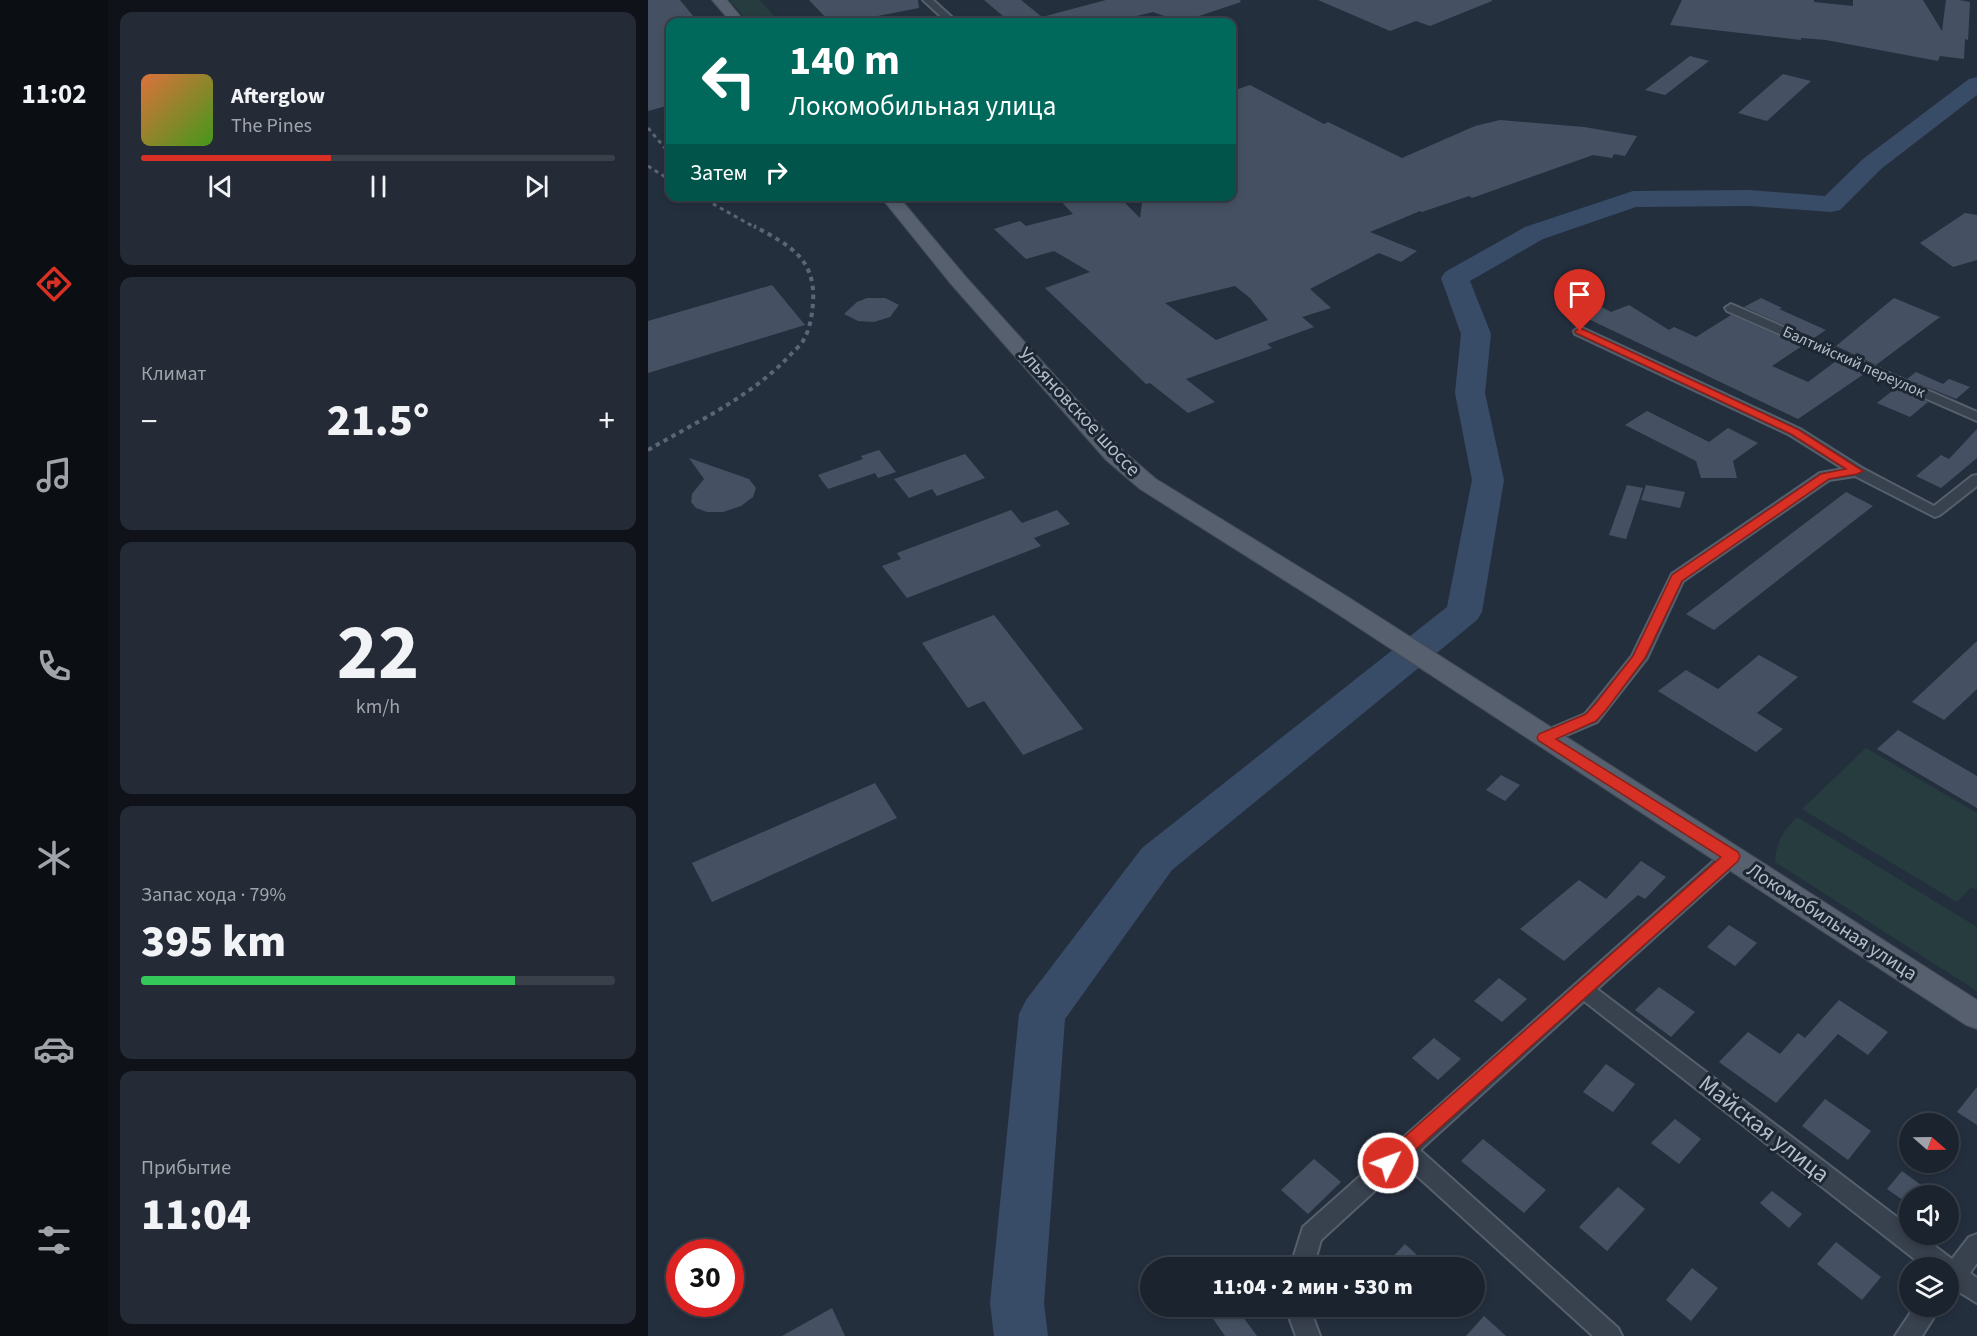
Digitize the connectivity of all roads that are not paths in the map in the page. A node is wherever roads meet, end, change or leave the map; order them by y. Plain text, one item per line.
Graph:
1 (719, 0) edge
2 (928, 0) edge
3 (735, 18) edge
4 (948, 18) edge
5 (892, 201) edge
6 (1731, 308) dead end
7 (1580, 331) dead end
8 (1977, 417) edge
9 (1857, 471) junction
10 (1977, 479) edge
11 (1475, 691) joint
12 (1544, 738) junction
13 (1732, 856) junction
14 (1584, 990) junction
15 (1977, 1016) edge
16 (1403, 1149) junction
17 (1977, 1245) edge
18 (1304, 1257) edge
19 (1927, 1257) edge
20 (1959, 1264) edge
21 (1959, 1280) edge
22 (1977, 1292) edge
23 (1301, 1317) edge
24 (1922, 1317) edge
25 (1308, 1336) edge
26 (1610, 1336) edge
27 (1907, 1336) edge

1 - 3 main road
2 - 4 street
5 - 11 main road, Ульяновское шоссе
6 - 8 street, Балтийский переулок
7 - 9 street
9 - 10 street
9 - 12 street
11 - 12 main road, Локомобильная улица
12 - 13 main road, Локомобильная улица
13 - 14 street
13 - 15 main road, Локомобильная улица
14 - 16 street
14 - 19 street, Майская улица
16 - 18 street
16 - 26 street
17 - 20 street
21 - 22 street, Майская улица
23 - 25 street
24 - 27 street

